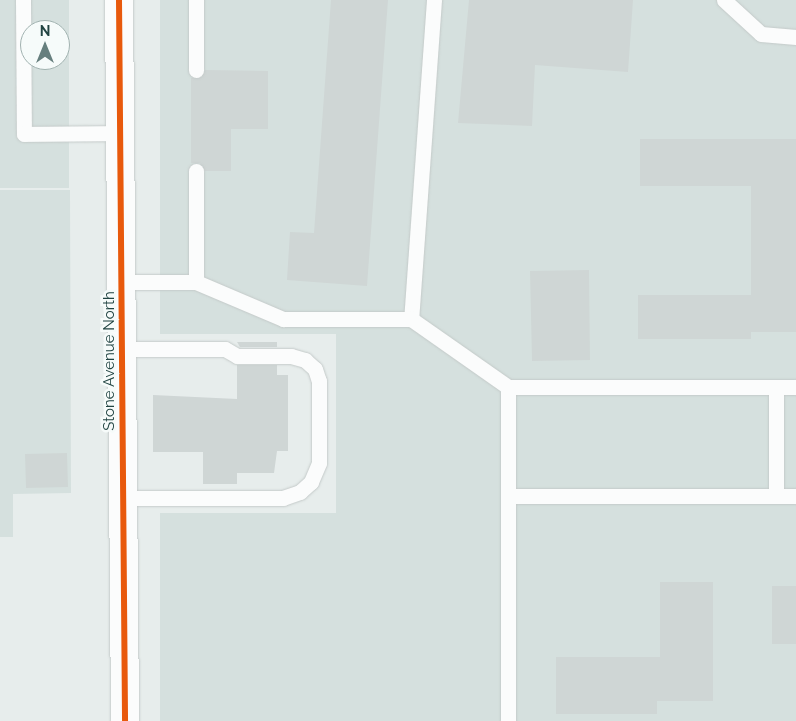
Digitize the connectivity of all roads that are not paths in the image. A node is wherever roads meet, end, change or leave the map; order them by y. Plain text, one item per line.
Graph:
1 (23, 0) edge
2 (120, 0) edge
3 (196, 0) edge
4 (434, 0) edge
5 (724, 0) edge
6 (796, 37) edge
7 (196, 70) dead end
8 (121, 133) junction
9 (196, 171) dead end
10 (122, 282) junction
11 (196, 282) junction
12 (411, 319) junction
13 (122, 349) junction
14 (508, 387) junction
15 (776, 387) junction
16 (796, 387) edge
17 (508, 496) junction
18 (776, 496) junction
19 (796, 496) edge
20 (124, 498) junction
21 (125, 721) edge
22 (508, 721) edge

1 - 8 lane
2 - 8 street, Stone Avenue North
3 - 7 lane
4 - 12 lane
5 - 6 lane
8 - 10 street, Stone Avenue North
9 - 11 lane
10 - 11 lane
10 - 13 street, Stone Avenue North
11 - 12 lane
12 - 14 lane
13 - 20 street, Stone Avenue North
13 - 20 lane
14 - 15 lane
14 - 17 lane
15 - 16 lane
15 - 18 lane
17 - 18 lane
17 - 22 lane
18 - 19 lane
20 - 21 street, Stone Avenue North

